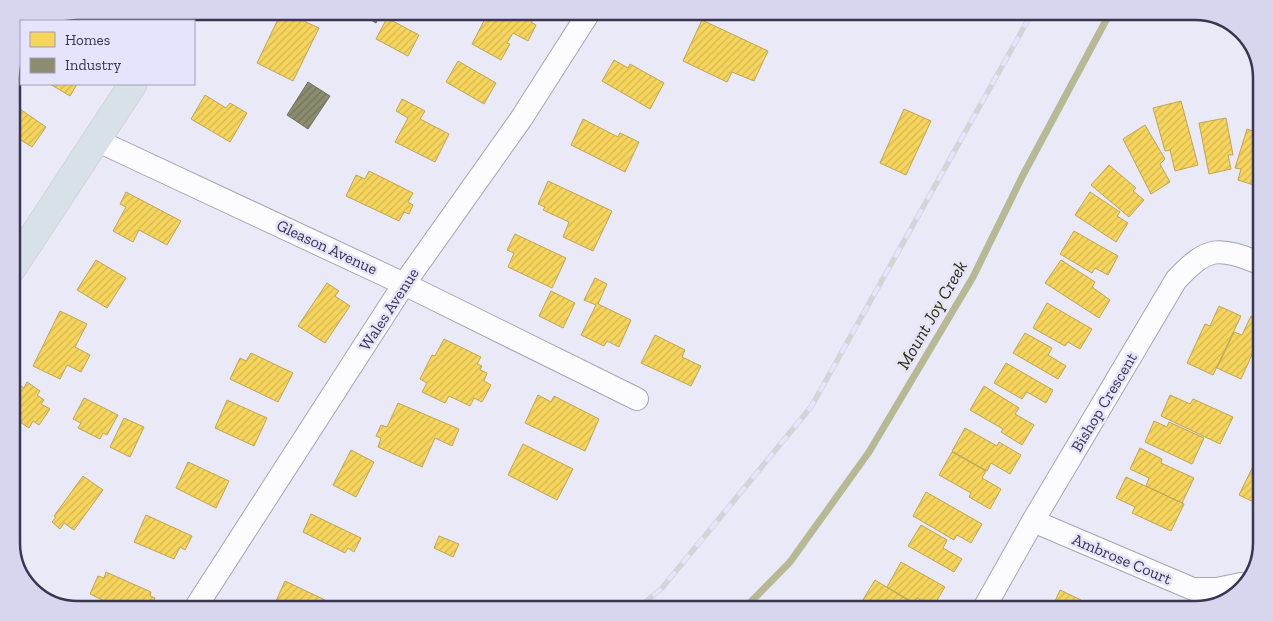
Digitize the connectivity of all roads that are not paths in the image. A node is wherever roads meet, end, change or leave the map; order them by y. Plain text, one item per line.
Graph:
1 (584, 20) edge
2 (133, 85) edge
3 (96, 140) junction
4 (20, 256) edge
5 (1253, 260) edge
6 (404, 284) junction
7 (637, 399) dead end
8 (1033, 521) junction
9 (1235, 585) edge
10 (200, 601) edge
11 (988, 601) edge

1 - 6 street, Wales Avenue
2 - 3 main road
3 - 4 main road
3 - 6 street, Gleason Avenue
5 - 8 street, Bishop Crescent
6 - 7 street, Gleason Avenue
6 - 10 street, Wales Avenue
8 - 9 street, Ambrose Court
8 - 11 street, Bishop Crescent

